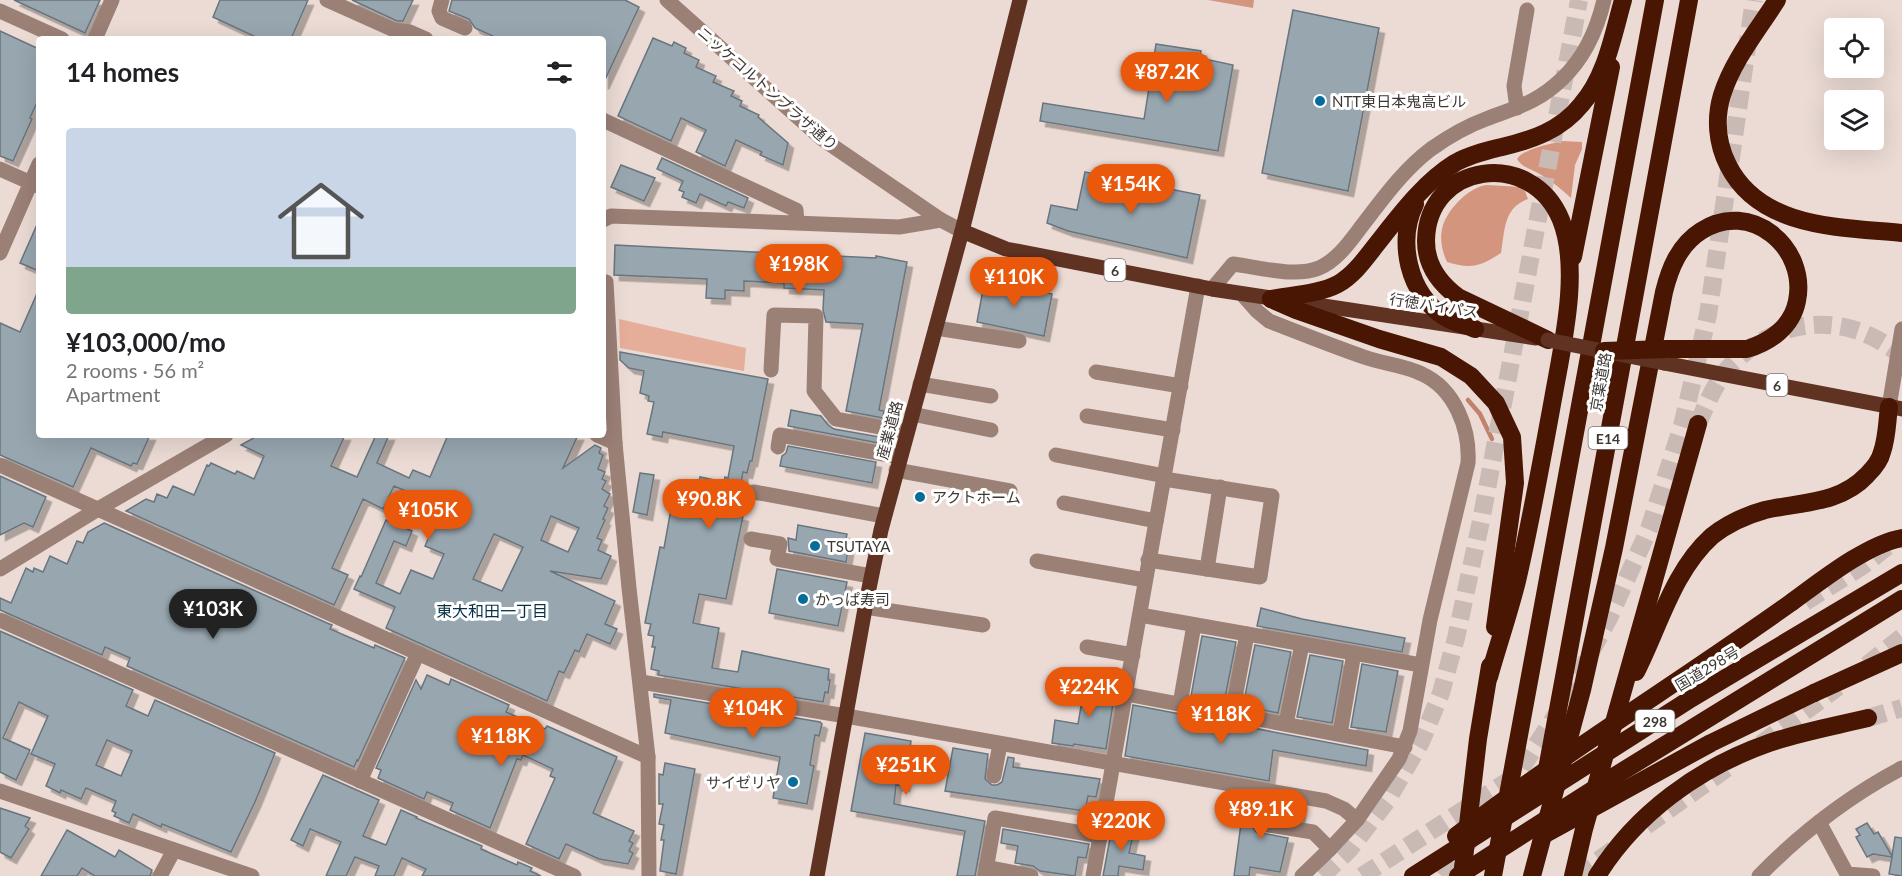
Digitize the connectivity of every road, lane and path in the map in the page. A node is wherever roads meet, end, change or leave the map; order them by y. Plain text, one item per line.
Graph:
1 (112, 0) edge
2 (327, 0) edge
3 (442, 0) edge
4 (667, 0) edge
5 (1020, 0) edge
6 (1604, 0) edge
7 (1623, 0) edge
8 (1655, 0) edge
9 (1689, 0) edge
10 (1777, 0) edge
11 (1527, 10) dead end
12 (0, 11) edge
13 (465, 28) dead end
14 (55, 36) edge
15 (96, 36) edge
16 (419, 36) edge
17 (1517, 108) junction
18 (606, 121) edge
19 (0, 169) edge
20 (35, 184) edge
21 (1421, 192) junction
22 (606, 218) edge
23 (941, 220) junction
24 (797, 222) junction
25 (962, 231) junction
26 (1902, 233) edge
27 (0, 253) edge
28 (1569, 275) junction
29 (606, 282) edge
30 (1205, 287) junction
31 (1242, 294) junction
32 (1271, 299) junction
33 (936, 328) junction
34 (1475, 329) junction
35 (1902, 329) edge
36 (1548, 340) junction
37 (1019, 341) dead end
38 (1604, 351) joint
39 (1665, 356) junction
40 (771, 370) dead end
41 (1096, 372) dead end
42 (920, 384) junction
43 (1181, 386) junction
44 (992, 396) dead end
45 (1896, 408) edge
46 (912, 414) junction
47 (1087, 415) dead end
48 (1698, 424) tunnel mouth
49 (991, 430) dead end
50 (1173, 430) junction
51 (906, 432) junction
52 (221, 438) edge
53 (604, 438) edge
54 (615, 443) junction
55 (778, 447) dead end
56 (1056, 455) dead end
57 (898, 464) junction
58 (0, 465) edge
59 (1165, 478) junction
60 (1220, 487) junction
61 (1010, 491) dead end
62 (754, 492) dead end
63 (1064, 502) dead end
64 (98, 509) junction
65 (884, 516) junction
66 (1156, 521) junction
67 (1902, 538) edge
68 (751, 539) dead end
69 (1148, 560) junction
70 (1037, 561) dead end
71 (0, 569) edge
72 (1207, 569) junction
73 (1902, 573) edge
74 (871, 576) junction
75 (1145, 580) junction
76 (1902, 599) edge
77 (865, 607) junction
78 (1140, 615) junction
79 (0, 620) edge
80 (1194, 625) junction
81 (982, 626) dead end
82 (1247, 634) junction
83 (1302, 644) junction
84 (1087, 647) dead end
85 (1902, 652) edge
86 (418, 653) junction
87 (1354, 653) junction
88 (1133, 655) junction
89 (1421, 665) junction
90 (1489, 677) junction
91 (640, 682) junction
92 (1126, 694) junction
93 (1180, 704) junction
94 (1619, 706) junction
95 (1232, 714) junction
96 (846, 716) junction
97 (1868, 718) tunnel mouth
98 (1286, 724) junction
99 (1340, 734) junction
100 (1000, 744) junction
101 (1405, 747) junction
102 (648, 757) junction
103 (1113, 764) junction
104 (1902, 768) edge
105 (994, 776) dead end
106 (360, 781) junction
107 (0, 791) edge
108 (1357, 820) junction
109 (1819, 822) junction
110 (1262, 824) dead end
111 (1100, 836) junction
112 (1330, 849) junction
113 (174, 850) junction
114 (986, 872) edge
115 (160, 876) edge
116 (252, 876) edge
117 (574, 876) edge
118 (649, 876) edge
119 (817, 876) edge
120 (1031, 876) edge
121 (1093, 876) edge
122 (1302, 876) edge
123 (1405, 876) edge
124 (1413, 876) edge
125 (1458, 876) edge
126 (1462, 876) edge
127 (1479, 876) edge
128 (1493, 876) edge
129 (1527, 876) edge
130 (1532, 876) edge
131 (1573, 876) edge
132 (1597, 876) edge
133 (1759, 876) edge
134 (1873, 876) edge

1 - 15 street
2 - 16 street
3 - 13 street
4 - 23 street, ニッケコルトンプラザ通り
5 - 25 main road, 産業道路
6 - 17 street
7 - 21 highway
7 - 28 highway
8 - 128 highway, 京葉道路 / E14
9 - 129 highway, 京葉道路 / E14
10 - 26 highway
11 - 17 street
12 - 14 street
17 - 30 street
18 - 24 street
19 - 20 street
20 - 27 street
21 - 32 highway
21 - 34 highway
22 - 24 street
23 - 24 street
23 - 25 street, ニッケコルトンプラザ通り
25 - 30 main road, 行徳バイパス / 6
25 - 33 main road, 産業道路
28 - 36 highway
28 - 90 highway
29 - 54 street
30 - 31 main road, 行徳バイパス / 6
30 - 43 street
31 - 32 main road, 行徳バイパス / 6
31 - 89 street
32 - 34 main road, 行徳バイパス / 6
32 - 90 highway
33 - 37 street
33 - 42 main road, 産業道路
34 - 36 main road, 行徳バイパス / 6
35 - 45 street
36 - 38 main road, 行徳バイパス / 6, bridge
38 - 39 highway, bridge
39 - 45 main road, 6
39 - 130 highway
40 - 51 street
41 - 43 street
42 - 44 street
42 - 46 main road, 産業道路
43 - 50 street
45 - 94 highway
46 - 49 street
46 - 51 main road, 産業道路
47 - 50 street
48 - 94 highway
50 - 59 street
51 - 57 main road, 産業道路
52 - 64 street
53 - 54 street
54 - 91 street
55 - 57 street
56 - 59 street
57 - 61 street
57 - 65 main road, 産業道路
58 - 64 street
59 - 60 street
59 - 66 street
60 - 72 street
60 - 72 street
62 - 65 street
63 - 66 street
64 - 71 street
64 - 86 street
65 - 74 main road, 産業道路
66 - 69 street
67 - 123 highway, 298, bridge
68 - 74 street
69 - 72 street
69 - 75 street
70 - 75 street
73 - 124 highway, 国道298号 / 298, bridge
74 - 77 main road, 産業道路
75 - 78 street
76 - 125 highway, 298, bridge
77 - 81 street
77 - 96 main road, 産業道路
78 - 80 street
78 - 88 street
79 - 106 street
80 - 82 street
80 - 93 street
82 - 83 street
82 - 95 street
83 - 87 street
83 - 98 street
84 - 88 street
85 - 127 highway, bridge
86 - 102 street
86 - 106 street
87 - 89 street
87 - 99 street
88 - 92 street
89 - 101 street
90 - 126 highway
91 - 96 street
91 - 102 street
92 - 93 street
92 - 103 street
93 - 95 street
94 - 131 highway
95 - 98 street
96 - 100 street
96 - 119 main road, 産業道路
97 - 132 highway
98 - 99 street
99 - 101 street
100 - 103 street
100 - 105 street
101 - 108 street
102 - 118 street
103 - 108 street
103 - 111 street
104 - 109 street
106 - 117 street
107 - 113 street
108 - 112 street
109 - 133 street
109 - 134 street
110 - 112 street
111 - 114 street
111 - 121 street
112 - 122 street
113 - 115 street
113 - 116 street
114 - 120 street

